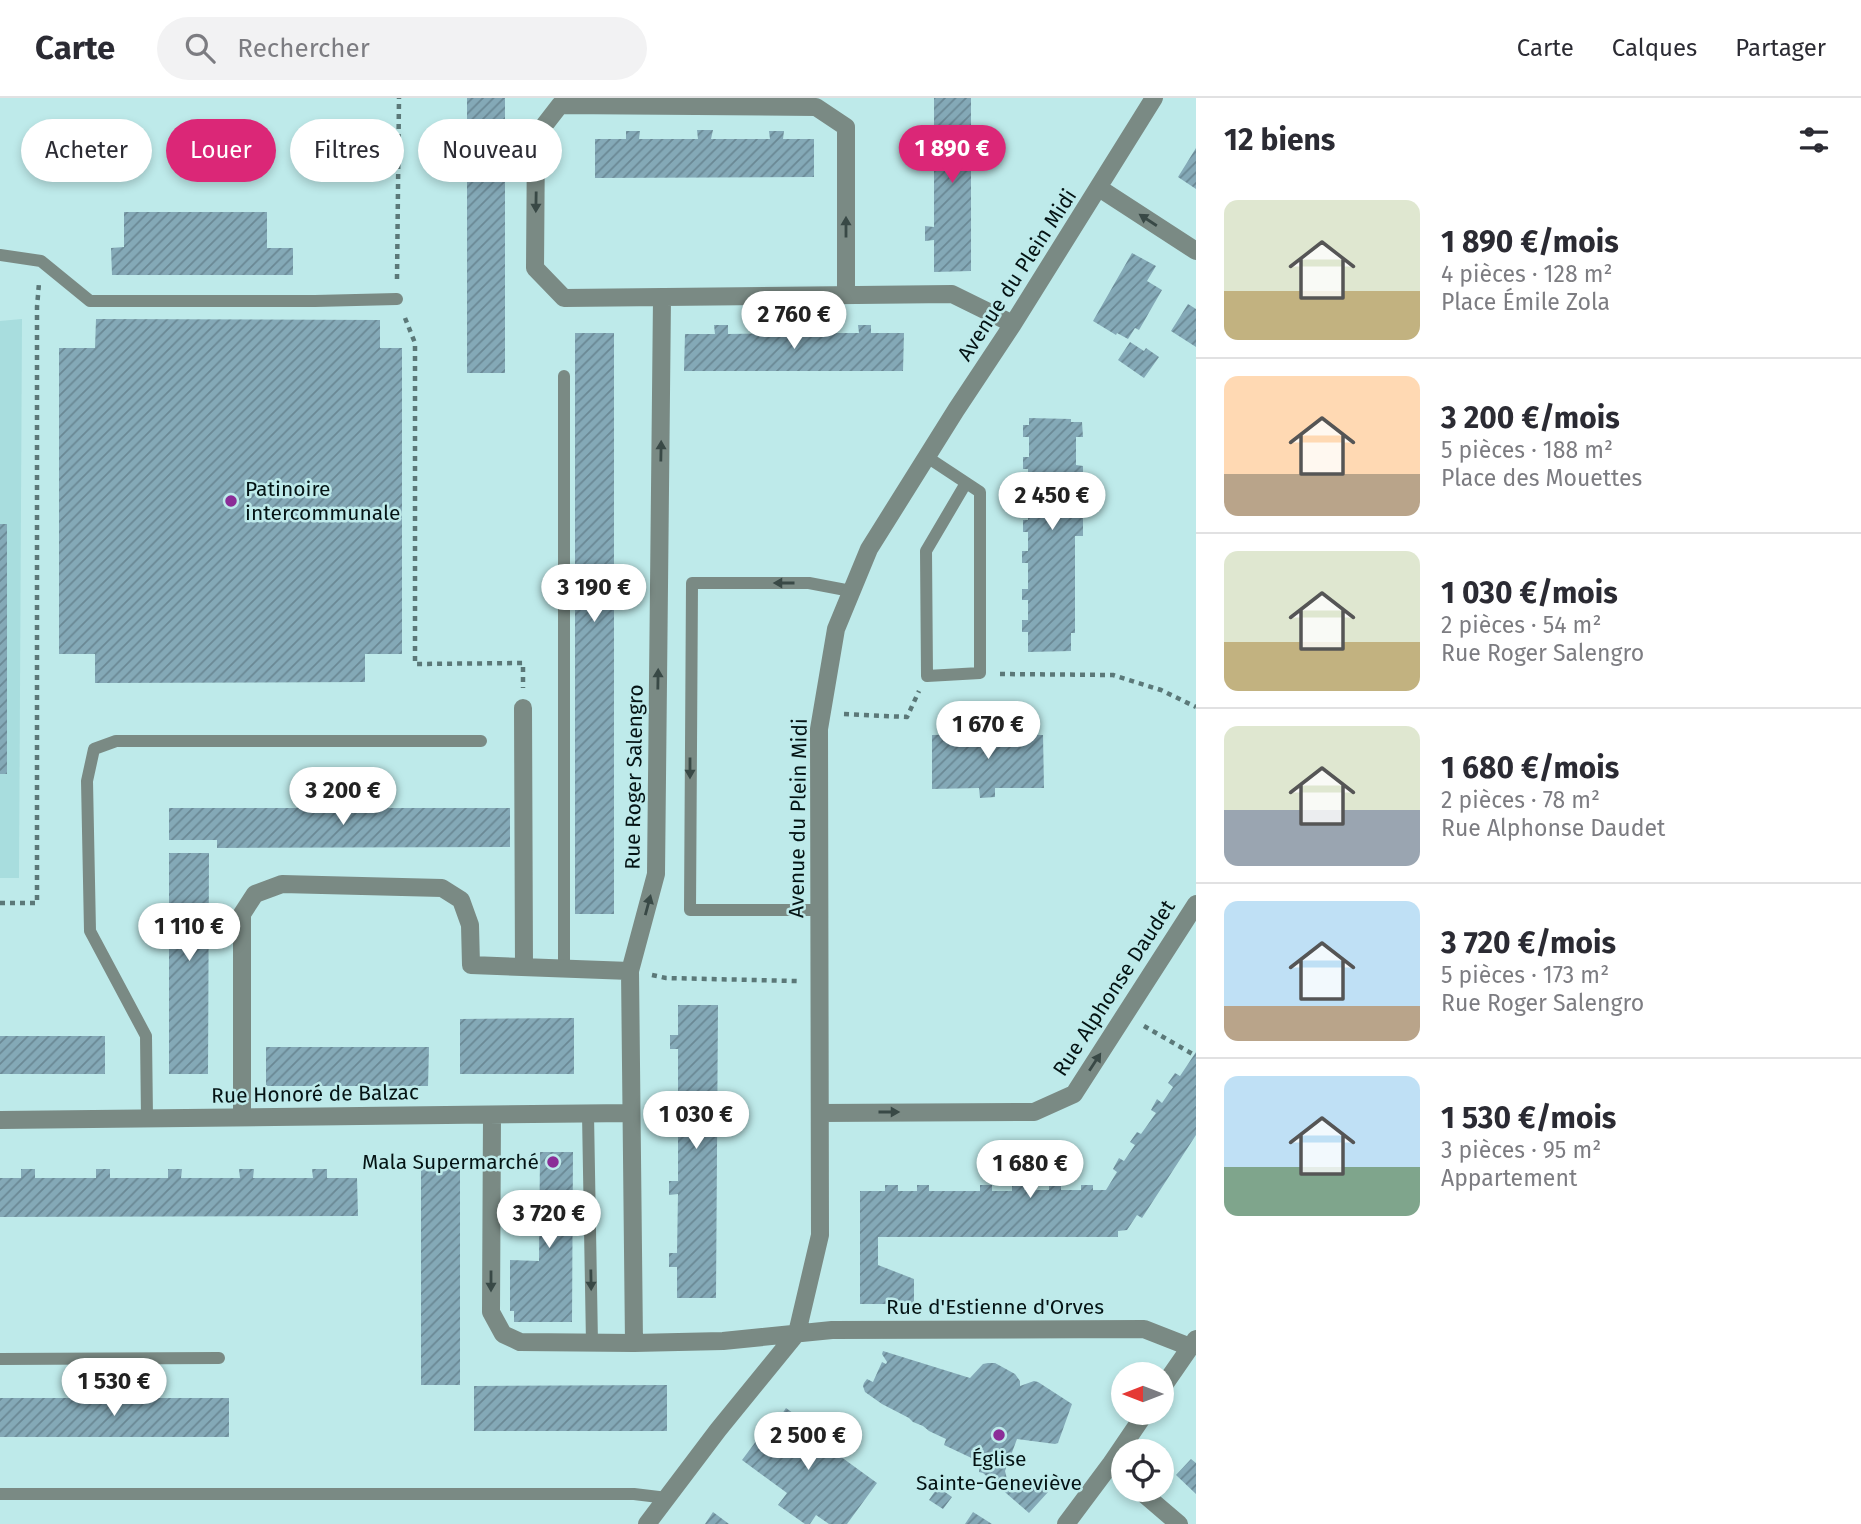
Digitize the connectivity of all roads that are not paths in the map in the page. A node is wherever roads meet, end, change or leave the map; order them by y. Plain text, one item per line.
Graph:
1 (1154, 98) edge
2 (1099, 188) junction
3 (1196, 251) edge
4 (0, 255) edge
5 (846, 295) junction
6 (662, 298) junction
7 (397, 299) road end
8 (1013, 324) junction
9 (564, 376) dead end
10 (926, 457) junction
11 (966, 483) junction
12 (851, 591) junction
13 (523, 708) road end
14 (481, 741) dead end
15 (1196, 904) edge
16 (819, 910) junction
17 (524, 967) junction
18 (564, 968) junction
19 (630, 971) junction
20 (631, 1113) junction
21 (820, 1113) junction
22 (588, 1114) junction
23 (492, 1115) junction
24 (242, 1117) junction
25 (147, 1118) junction
26 (0, 1120) edge
27 (797, 1333) junction
28 (592, 1343) junction
29 (634, 1343) junction
30 (1193, 1343) edge
31 (219, 1358) dead end
32 (0, 1359) edge
33 (1174, 1371) edge
34 (1111, 1477) edge
35 (0, 1494) edge
36 (667, 1498) junction
37 (1153, 1502) edge
38 (646, 1524) edge
39 (1066, 1524) edge
40 (1179, 1524) edge

1 - 2 street, Avenue du Plein Midi
3 -> 2 street
2 - 8 street, Avenue du Plein Midi
4 - 7 lane
5 - 6 street
5 -> 6 street
5 - 8 street
19 -> 6 street, Rue Roger Salengro
8 - 10 street, Avenue du Plein Midi
9 - 18 lane
10 - 11 lane
10 - 12 street, Avenue du Plein Midi
11 - 11 lane
12 - 16 street, Avenue du Plein Midi
12 -> 16 lane
13 - 17 street
14 - 25 lane
21 -> 15 street, Rue Alphonse Daudet
16 - 21 street, Avenue du Plein Midi
17 - 18 street
17 - 24 street
18 - 19 street
19 - 20 street, Rue Roger Salengro
20 - 22 street, Rue Honoré de Balzac
20 - 29 street, Rue Roger Salengro
21 - 27 street, Avenue du Plein Midi
22 - 23 street, Rue Honoré de Balzac
22 -> 28 lane
23 - 24 street, Rue Honoré de Balzac
23 -> 28 street
24 - 25 street, Rue Honoré de Balzac
25 - 26 street, Rue Honoré de Balzac
27 - 29 street
27 - 30 street, Rue d'Estienne d'Orves
27 - 36 street
28 - 29 street
30 - 33 street
31 - 32 lane
34 - 39 street
35 - 36 lane
36 - 38 street
37 - 40 street

